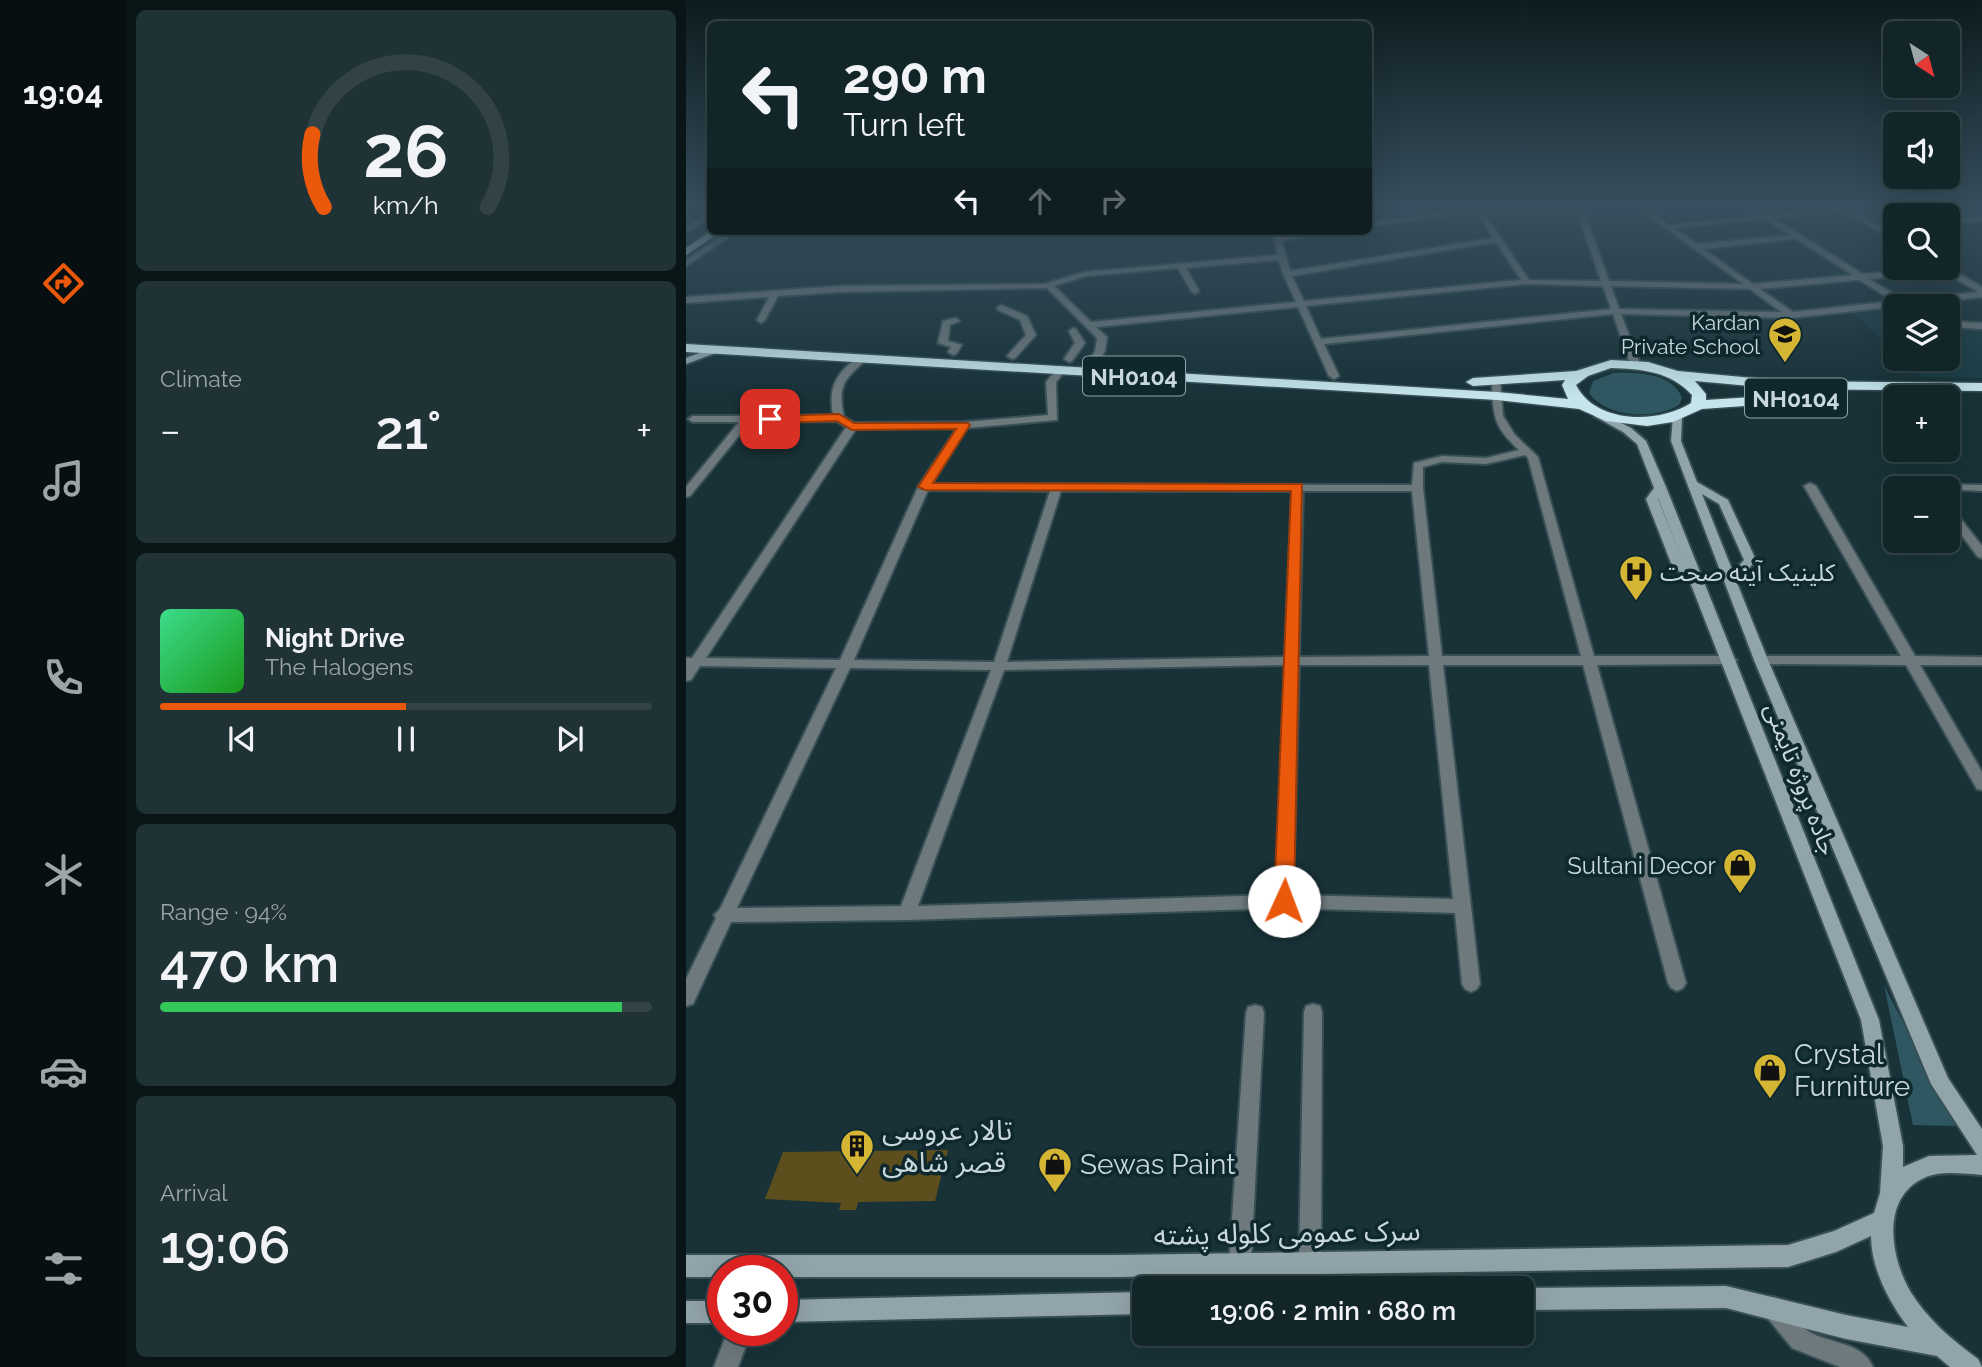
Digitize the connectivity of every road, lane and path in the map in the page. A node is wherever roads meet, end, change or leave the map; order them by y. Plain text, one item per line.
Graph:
1 (1135, 270) edge
2 (1183, 270) edge
3 (1286, 270) edge
4 (1312, 270) edge
5 (1518, 270) edge
6 (1599, 270) edge
7 (1727, 270) edge
8 (1848, 270) edge
9 (1883, 273) edge
10 (1287, 274) junction
11 (1856, 275) junction
12 (1960, 278) edge
13 (1526, 282) junction
14 (1604, 284) junction
15 (1048, 285) junction
16 (1751, 287) junction
17 (1195, 291) dead end
18 (775, 293) junction
19 (1982, 293) edge
20 (1888, 294) edge
21 (1960, 296) edge
22 (686, 300) edge
23 (1300, 302) junction
24 (1883, 305) edge
25 (1001, 308) dead end
26 (1614, 311) junction
27 (1791, 315) junction
28 (761, 320) dead end
29 (956, 321) dead end
30 (1960, 324) edge
31 (1087, 325) junction
32 (1982, 326) edge
33 (1073, 331) dead end
34 (686, 335) edge
35 (1319, 342) junction
36 (686, 348) edge
37 (715, 350) junction
38 (953, 352) junction
39 (1012, 356) junction
40 (862, 359) junction
41 (1069, 359) junction
42 (686, 361) edge
43 (1094, 361) junction
44 (1635, 364) junction
45 (1060, 371) junction
46 (1576, 375) junction
47 (1677, 375) junction
48 (1334, 376) junction
49 (1982, 387) edge
50 (1497, 389) junction
51 (1883, 398) edge
52 (1960, 398) edge
53 (1982, 398) edge
54 (1582, 405) junction
55 (1698, 405) junction
56 (1597, 413) junction
57 (750, 415) junction
58 (839, 418) junction
59 (1677, 418) junction
60 (693, 419) dead end
61 (964, 425) junction
62 (852, 426) junction
63 (1528, 451) junction
64 (1693, 484) junction
65 (1810, 486) dead end
66 (925, 487) junction
67 (1057, 487) junction
68 (1298, 487) junction
69 (1417, 488) junction
70 (1960, 488) edge
71 (1982, 488) edge
72 (686, 494) edge
73 (1960, 526) edge
74 (1982, 554) edge
75 (1731, 583) junction
76 (1436, 660) junction
77 (1586, 660) junction
78 (1730, 660) junction
79 (1761, 660) junction
80 (1291, 661) junction
81 (1914, 661) junction
82 (1982, 661) edge
83 (691, 662) edge
84 (846, 662) junction
85 (999, 666) junction
86 (686, 677) edge
87 (1982, 785) edge
88 (1284, 901) junction
89 (1462, 905) junction
90 (907, 914) junction
91 (723, 915) junction
92 (1677, 983) dead end
93 (1471, 984) dead end
94 (686, 998) edge
95 (1313, 1012) dead end
96 (1255, 1013) dead end
97 (1982, 1147) edge
98 (1982, 1165) edge
99 (1891, 1193) junction
100 (1882, 1220) junction
101 (1310, 1261) junction
102 (1240, 1263) junction
103 (686, 1266) edge
104 (1534, 1299) edge
105 (1132, 1303) edge
106 (1773, 1307) junction
107 (798, 1311) edge
108 (686, 1312) edge
109 (707, 1312) edge
110 (1940, 1345) junction
111 (734, 1346) edge
112 (726, 1367) edge
113 (1861, 1367) edge
114 (1970, 1367) edge

1 - 15 street
2 - 17 street
3 - 10 street
4 - 10 street
5 - 13 street
6 - 14 street
7 - 16 street
8 - 11 street
9 - 11 street
10 - 23 street
11 - 16 street
11 - 20 street
12 - 19 street
13 - 14 street
13 - 23 street
14 - 16 street
14 - 26 street
15 - 18 street
15 - 31 street
16 - 27 street
18 - 22 street
18 - 28 street
19 - 21 street
23 - 31 street
23 - 35 street
24 - 27 street
25 - 39 street
26 - 27 street
26 - 35 street
26 - 44 street
29 - 38 street
30 - 32 street
31 - 43 street
33 - 41 street
34 - 38 highway, NH0104
35 - 48 street
36 - 37 highway, NH0104
37 - 40 highway, NH0104
37 - 42 main road
38 - 39 highway, NH0104
39 - 41 highway, NH0104
40 - 45 highway, NH0104
40 - 58 street
41 - 43 highway, NH0104
43 - 48 highway, NH0104
44 - 46 highway, NH0104
44 - 47 highway, NH0104
45 - 50 highway, NH0104
45 - 61 street
46 - 50 highway, NH0104
46 - 54 highway
47 - 49 highway, NH0104
47 - 55 highway
48 - 50 highway, NH0104
50 - 54 highway, NH0104
50 - 63 street
51 - 55 highway, NH0104
52 - 53 highway
54 - 56 highway, NH0104
55 - 59 highway, NH0104
56 - 59 highway, NH0104
56 - 78 main road, جاده پروژه تایمنی
57 - 58 street
57 - 60 street
57 - 72 street
58 - 62 street
59 - 64 main road, جاده پروژه تایمنی
61 - 62 street
61 - 66 street
62 - 83 street
63 - 69 street
63 - 77 street
64 - 75 main road, جاده پروژه تایمنی
64 - 75 main road
65 - 81 street
66 - 67 street
66 - 84 street
67 - 68 street
67 - 85 street
68 - 69 street
68 - 80 street
69 - 76 street
70 - 71 street
73 - 74 street
75 - 79 main road, جاده پروژه تایمنی
76 - 77 street
76 - 80 street
76 - 89 street
77 - 78 street
77 - 92 street
78 - 99 main road, جاده پروژه تایمنی
79 - 81 street
79 - 97 main road, جاده پروژه تایمنی
80 - 85 street
80 - 88 street
81 - 82 street
81 - 87 street
83 - 84 street
83 - 86 street
84 - 85 street
84 - 91 street
85 - 90 street
88 - 89 street
88 - 90 street
89 - 93 street
90 - 91 street
91 - 94 street
95 - 101 street
96 - 102 street
98 - 99 main road
99 - 100 main road, جاده پروژه تایمنی
100 - 101 main road, سرک عمومی کلوله پشته
100 - 110 main road
101 - 102 main road, سرک عمومی کلوله پشته
102 - 103 main road, سرک عمومی کلوله پشته
104 - 106 main road
105 - 107 main road
106 - 110 main road
106 - 113 street
108 - 109 main road
110 - 114 main road
111 - 112 street

